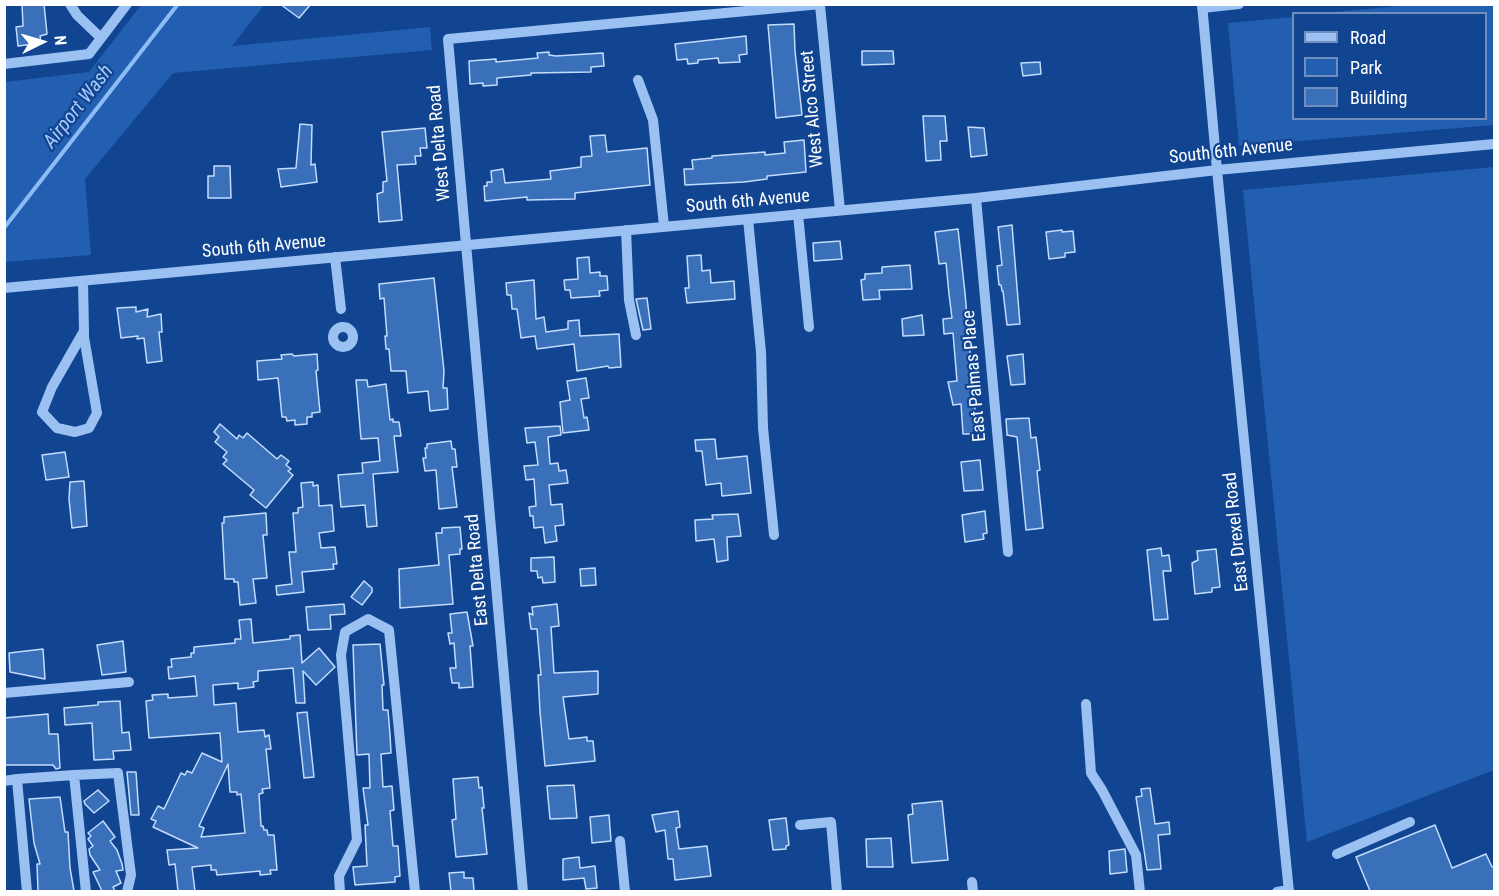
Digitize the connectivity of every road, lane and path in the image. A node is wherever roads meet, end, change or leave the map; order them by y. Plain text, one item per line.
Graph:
1 (70, 4) edge
2 (127, 4) edge
3 (1239, 4) edge
4 (820, 5) edge
5 (1202, 6) edge
6 (745, 8) edge
7 (101, 38) junction
8 (4, 64) edge
9 (638, 81) dead end
10 (1494, 144) edge
11 (1217, 170) junction
12 (976, 198) junction
13 (840, 210) junction
14 (798, 214) junction
15 (748, 219) junction
16 (664, 226) junction
17 (627, 230) junction
18 (465, 245) junction
19 (335, 257) junction
20 (83, 281) junction
21 (4, 288) edge
22 (343, 327) dead end
23 (809, 327) dead end
24 (84, 331) junction
25 (636, 335) dead end
26 (774, 535) dead end
27 (1008, 552) dead end
28 (129, 682) dead end
29 (4, 693) edge
30 (1086, 704) dead end
31 (74, 775) junction
32 (17, 779) junction
33 (4, 781) edge
34 (1410, 822) dead end
35 (800, 825) dead end
36 (620, 841) dead end
37 (1337, 854) dead end
38 (27, 891) edge
39 (86, 891) edge
40 (127, 891) edge
41 (340, 891) edge
42 (415, 891) edge
43 (524, 891) edge
44 (625, 891) edge
45 (837, 891) edge
46 (1140, 891) edge
47 (1277, 891) edge
48 (1289, 891) edge

1 - 7 street
2 - 7 street
3 - 5 street
4 - 6 street
4 - 13 street, West Alco Street
5 - 11 street, East Drexel Road
6 - 18 street, West Delta Road
7 - 8 street
9 - 16 street
10 - 11 street, South 6th Avenue
11 - 12 street, South 6th Avenue
11 - 48 street, East Drexel Road
12 - 13 street, South 6th Avenue
12 - 27 street, East Palmas Place
13 - 14 street, South 6th Avenue
14 - 15 street, South 6th Avenue
14 - 23 street
15 - 16 street, South 6th Avenue
15 - 26 street
16 - 17 street, South 6th Avenue
17 - 18 street, South 6th Avenue
17 - 25 street
18 - 19 street, South 6th Avenue
18 - 43 street, East Delta Road
19 - 20 street, South 6th Avenue
19 - 22 street
20 - 21 street, South 6th Avenue
20 - 24 street
24 - 24 street
28 - 29 street
30 - 46 street
31 - 32 street
31 - 39 street
31 - 40 street
32 - 33 street
32 - 38 street
34 - 37 street
35 - 45 street
36 - 44 street
41 - 42 street
47 - 48 street

